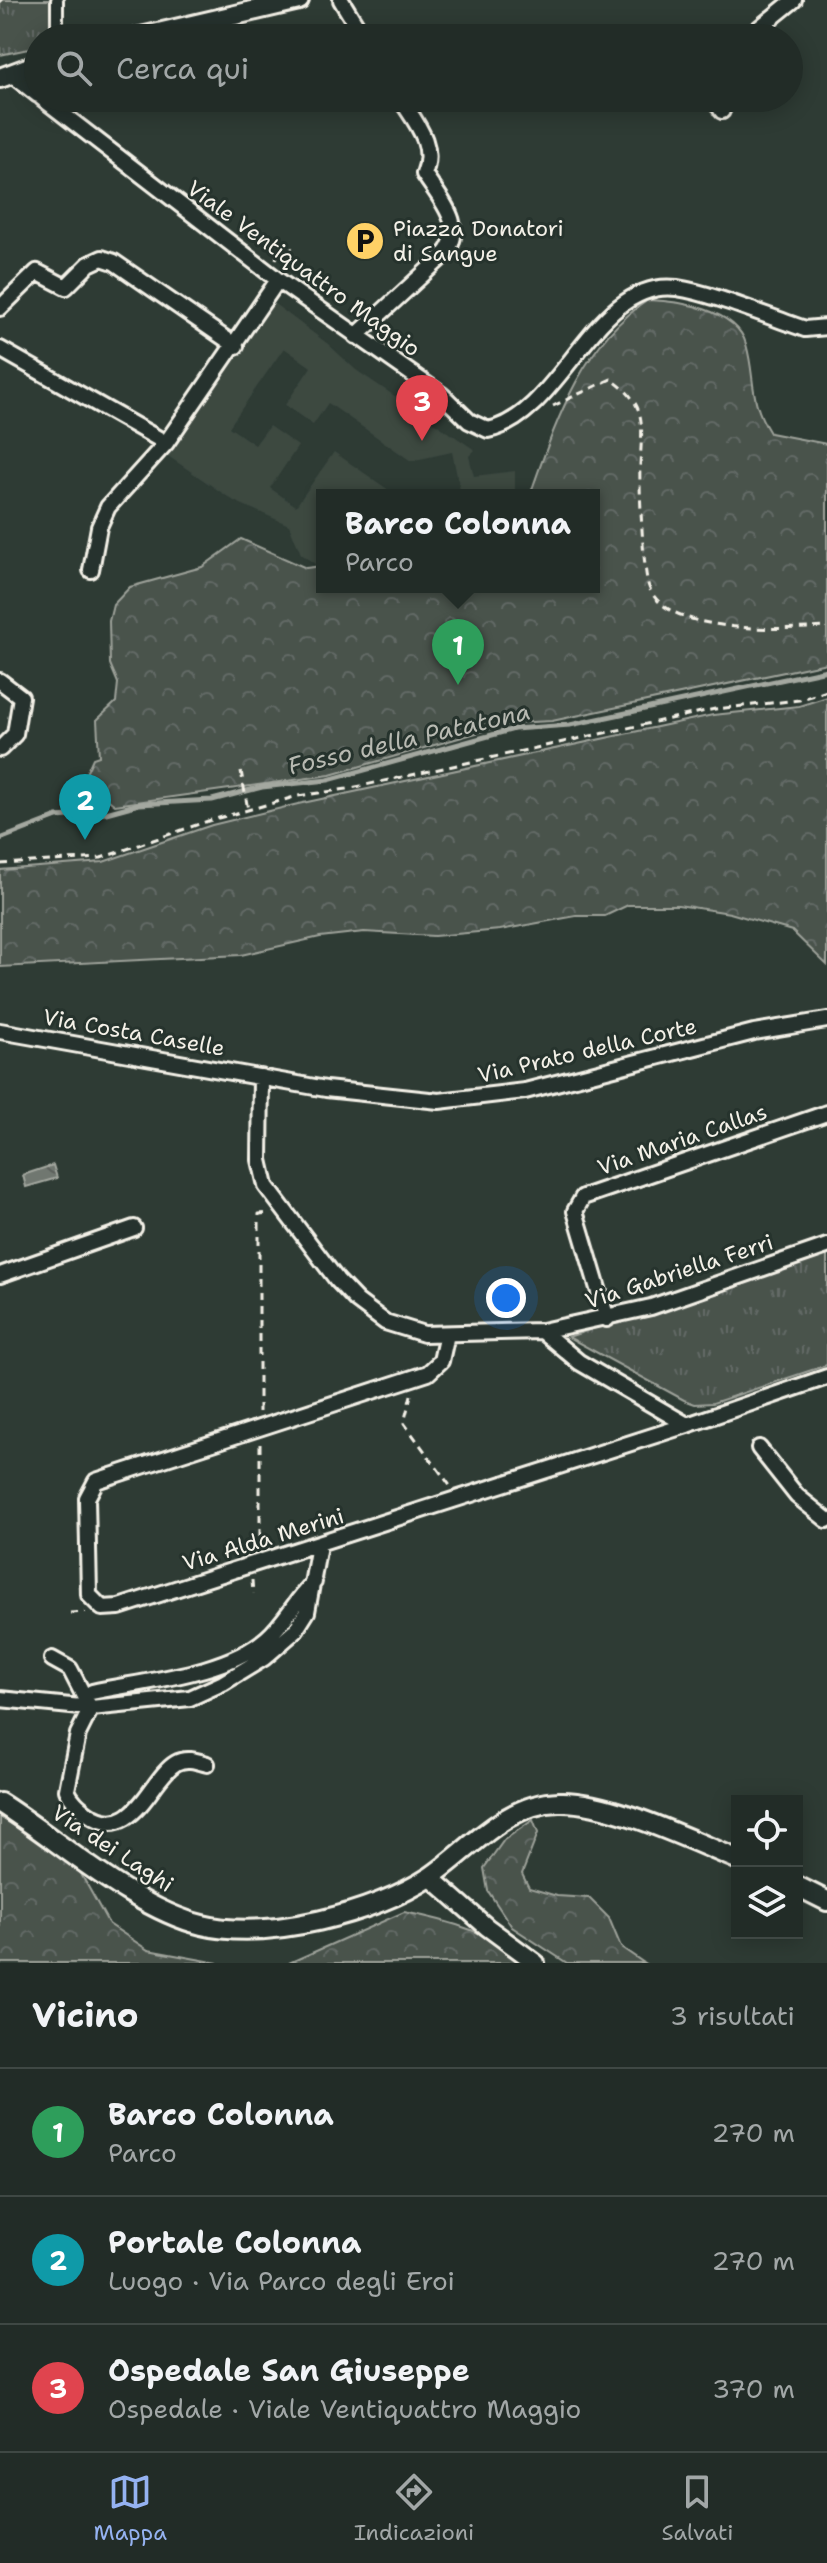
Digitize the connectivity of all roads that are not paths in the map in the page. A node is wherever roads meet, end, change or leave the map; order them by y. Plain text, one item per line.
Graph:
1 (57, 0) edge
2 (299, 0) edge
3 (341, 0) edge
4 (794, 0) edge
5 (57, 24) edge
6 (197, 24) edge
7 (356, 24) edge
8 (764, 24) edge
9 (24, 69) edge
10 (5, 76) edge
11 (24, 87) edge
12 (61, 112) edge
13 (408, 112) edge
14 (278, 280) junction
15 (0, 308) edge
16 (827, 327) edge
17 (356, 336) junction
18 (236, 346) junction
19 (0, 349) edge
20 (166, 443) junction
21 (91, 570) dead end
22 (0, 681) edge
23 (0, 749) edge
24 (827, 1020) edge
25 (0, 1031) edge
26 (261, 1077) junction
27 (827, 1113) edge
28 (134, 1228) dead end
29 (827, 1246) edge
30 (0, 1275) edge
31 (607, 1319) junction
32 (542, 1331) junction
33 (447, 1334) junction
34 (827, 1377) edge
35 (687, 1425) junction
36 (759, 1448) dead end
37 (827, 1520) edge
38 (319, 1545) junction
39 (314, 1581) junction
40 (52, 1659) dead end
41 (92, 1692) dead end
42 (0, 1699) edge
43 (91, 1708) junction
44 (207, 1764) dead end
45 (0, 1803) edge
46 (731, 1857) edge
47 (430, 1877) junction
48 (803, 1889) edge
49 (827, 1901) edge
50 (536, 1963) edge

1 - 5 street
2 - 6 main road
3 - 7 street
4 - 8 street
9 - 10 main road
10 - 11 street, Viale Ventiquattro Maggio
12 - 14 street, Viale Ventiquattro Maggio
13 - 17 street
14 - 17 street, Viale Ventiquattro Maggio
14 - 18 street
15 - 18 street
16 - 17 street, Viale Ventiquattro Maggio
18 - 20 street
19 - 20 street
20 - 21 street
22 - 23 street
24 - 26 street, Via Prato della Corte
25 - 26 street, Via Costa Caselle
26 - 33 street
27 - 31 street, Via Maria Callas
28 - 30 street
29 - 31 street, Via Gabriella Ferri
31 - 32 street, Via Gabriella Ferri
32 - 33 street
32 - 35 street
33 - 38 street, Via Alda Merini
34 - 35 street
35 - 38 street, Via Alda Merini
36 - 37 street
38 - 39 street
39 - 41 street
39 - 43 street
40 - 43 street
42 - 43 street
43 - 44 street
45 - 47 main road, Via dei Laghi
46 - 47 main road, Via dei Laghi
47 - 50 street
48 - 49 main road

